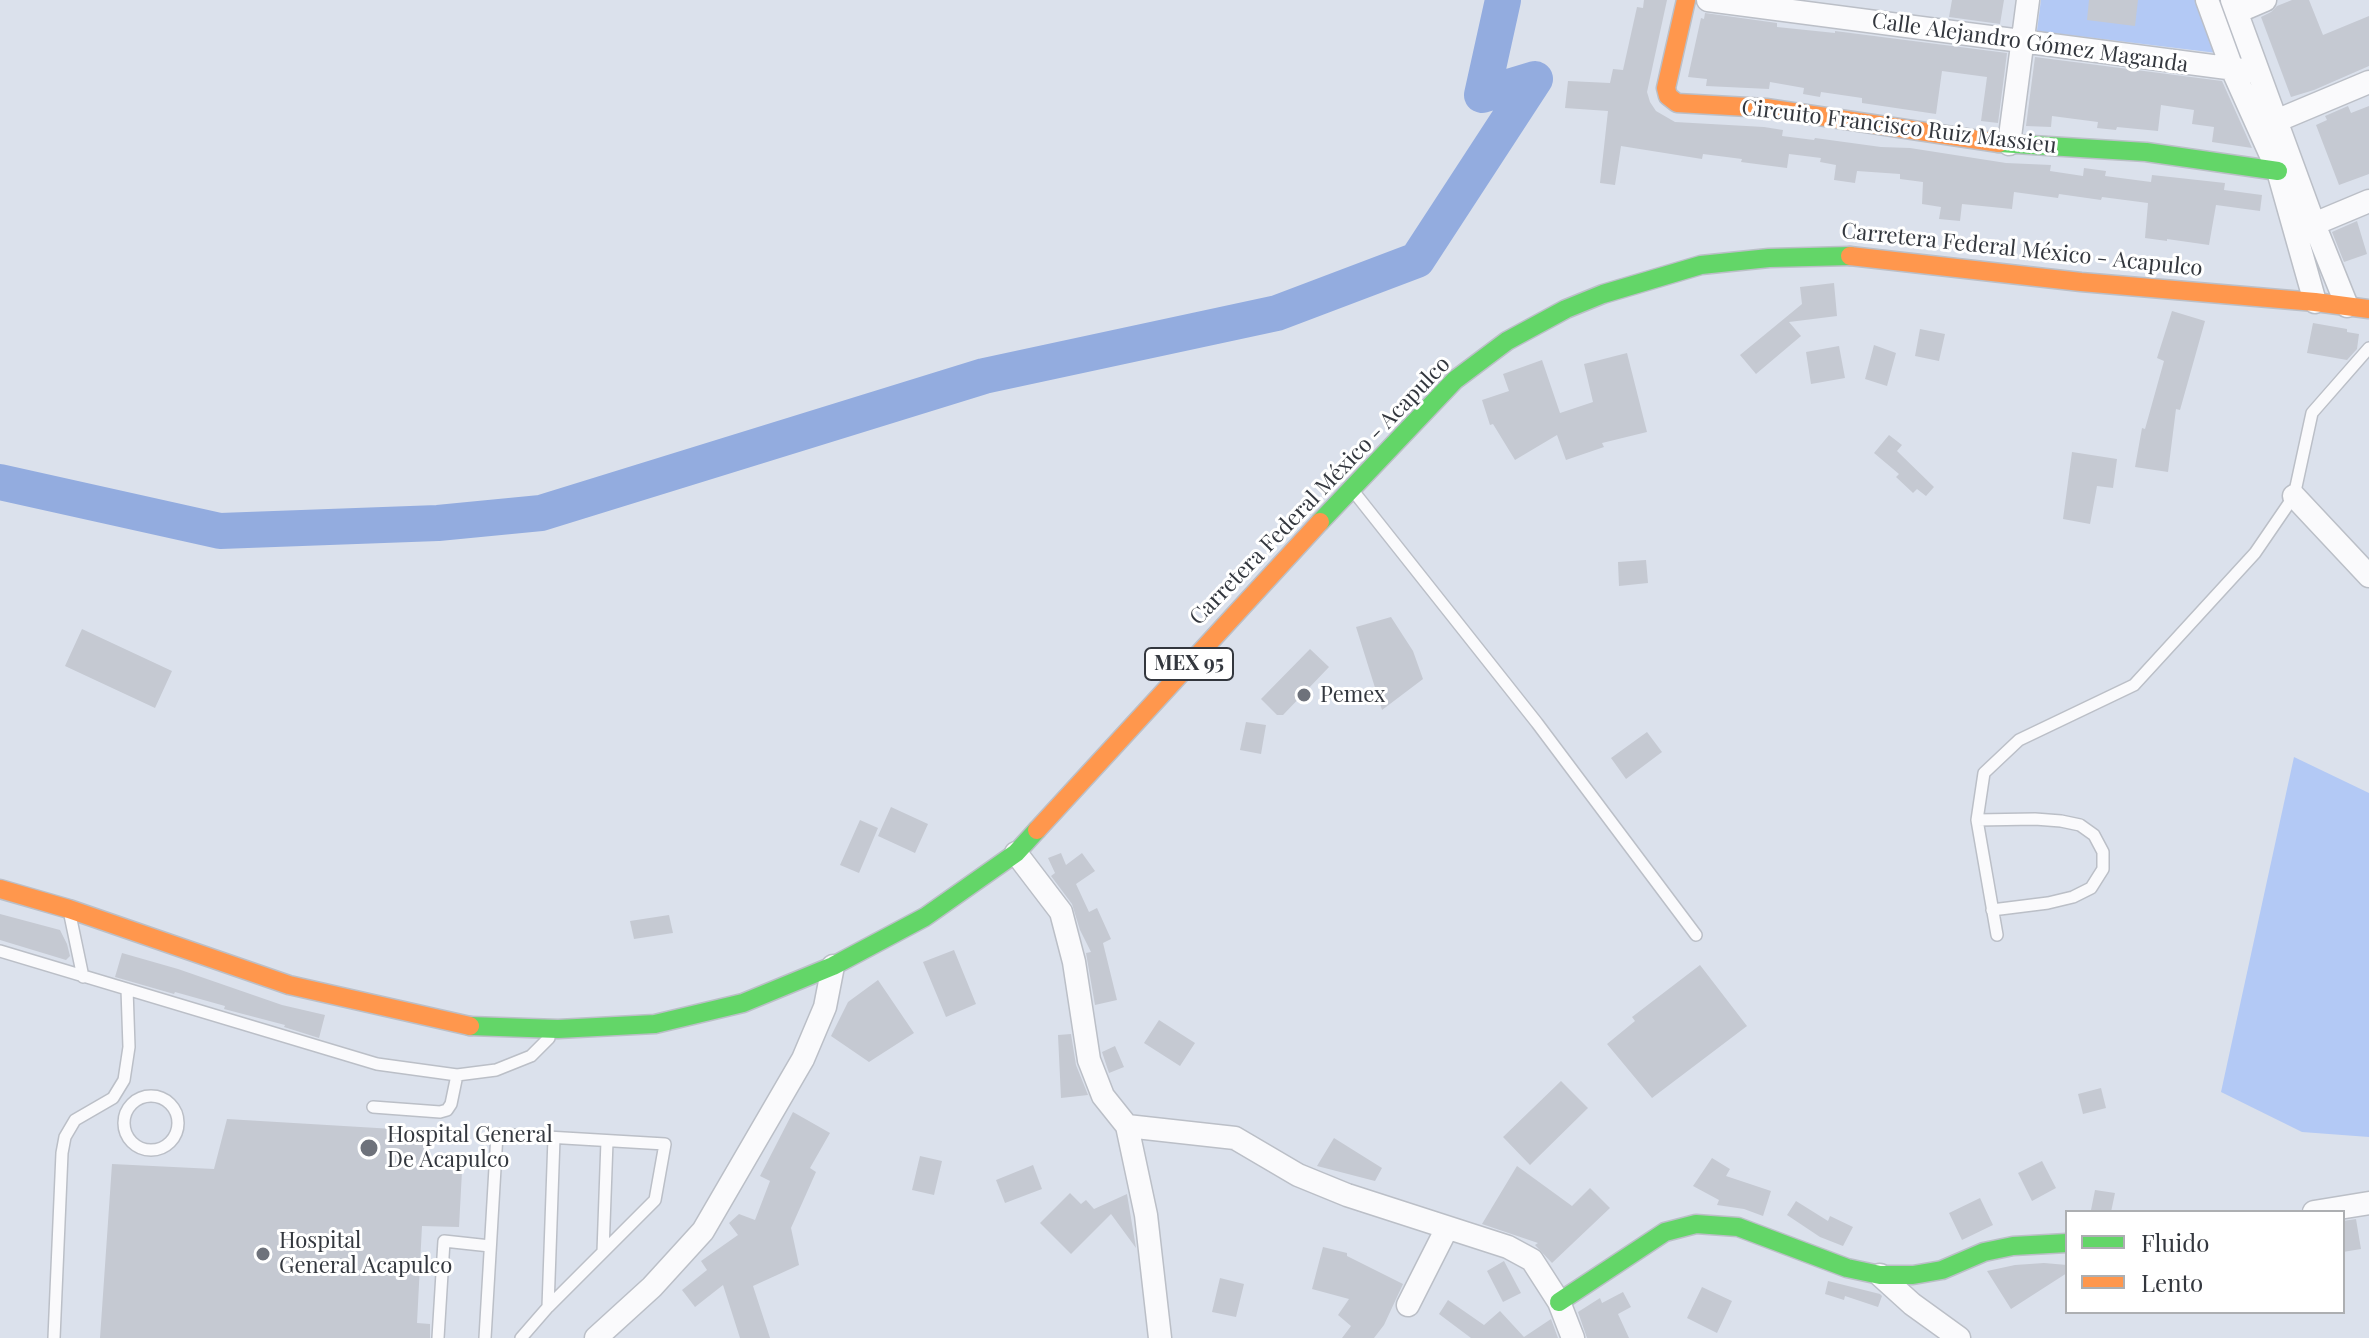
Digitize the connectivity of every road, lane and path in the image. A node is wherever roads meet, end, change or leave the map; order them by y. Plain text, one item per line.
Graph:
1 (1686, 0) edge
2 (1708, 0) edge
3 (2028, 0) edge
4 (2207, 0) edge
5 (2265, 0) edge
6 (2234, 6) edge
7 (2022, 40) junction
8 (2233, 71) junction
9 (2258, 72) junction
10 (2369, 82) edge
11 (2276, 121) junction
12 (2009, 144) junction
13 (2278, 171) junction
14 (2369, 201) edge
15 (2314, 224) junction
16 (2315, 302) junction
17 (2358, 308) edge
18 (2369, 348) edge
19 (1351, 488) junction
20 (2294, 496) junction
21 (2369, 576) edge
22 (1977, 820) junction
23 (1016, 853) junction
24 (0, 889) edge
25 (69, 909) junction
26 (1992, 910) junction
27 (1696, 935) dead end
28 (1997, 935) dead end
29 (0, 951) edge
30 (833, 966) junction
31 (83, 977) junction
32 (127, 989) junction
33 (558, 1029) junction
34 (457, 1075) junction
35 (113, 1098) junction
36 (129, 1107) junction
37 (373, 1107) dead end
38 (1127, 1126) junction
39 (554, 1138) junction
40 (607, 1141) junction
41 (2369, 1203) edge
42 (2326, 1210) edge
43 (1447, 1228) junction
44 (2065, 1243) edge
45 (490, 1246) junction
46 (603, 1252) junction
47 (1880, 1275) junction
48 (1559, 1302) junction
49 (1408, 1305) dead end
50 (548, 1307) junction
51 (54, 1338) edge
52 (438, 1338) edge
53 (485, 1338) edge
54 (521, 1338) edge
55 (596, 1338) edge
56 (1160, 1338) edge
57 (1573, 1338) edge
58 (1959, 1338) edge

1 - 12 main road, Circuito Francisco Ruiz Massieu
2 - 7 street, Calle Alejandro Gómez Maganda
3 - 7 street
4 - 8 street
5 - 6 street
6 - 9 street
7 - 8 street, Calle Alejandro Gómez Maganda
7 - 12 street
8 - 9 street, Calle Alejandro Gómez Maganda
8 - 13 street
9 - 11 street
10 - 11 street
11 - 15 street
12 - 13 main road, Circuito Francisco Ruiz Massieu
13 - 16 street
14 - 15 street
15 - 17 street
16 - 17 main road, Carretera Federal México - Acapulco / MEX 95
16 - 19 main road, Carretera Federal México - Acapulco / MEX 95
18 - 20 lane
19 - 23 main road, Carretera Federal México - Acapulco / MEX 95
19 - 27 lane
20 - 21 street
20 - 22 lane
22 - 26 lane
22 - 26 lane
23 - 30 main road, Carretera Federal México - Acapulco / MEX 95
23 - 38 street
24 - 25 main road, Carretera Federal México - Acapulco / MEX 95
25 - 31 lane
25 - 33 main road, Carretera Federal México - Acapulco / MEX 95
26 - 28 lane
29 - 31 lane
30 - 33 main road, Carretera Federal México - Acapulco / MEX 95
30 - 55 street
31 - 32 lane
32 - 34 lane
32 - 35 lane
33 - 34 lane
34 - 37 lane
35 - 36 lane
35 - 51 lane
36 - 36 lane
38 - 43 street
38 - 56 street
39 - 40 lane
39 - 45 lane
39 - 50 lane
40 - 46 lane
40 - 46 lane
41 - 42 street
43 - 48 street
43 - 49 street
44 - 47 main road
45 - 52 lane
45 - 53 lane
46 - 50 lane
47 - 48 main road
47 - 58 street
48 - 57 street
50 - 54 lane

